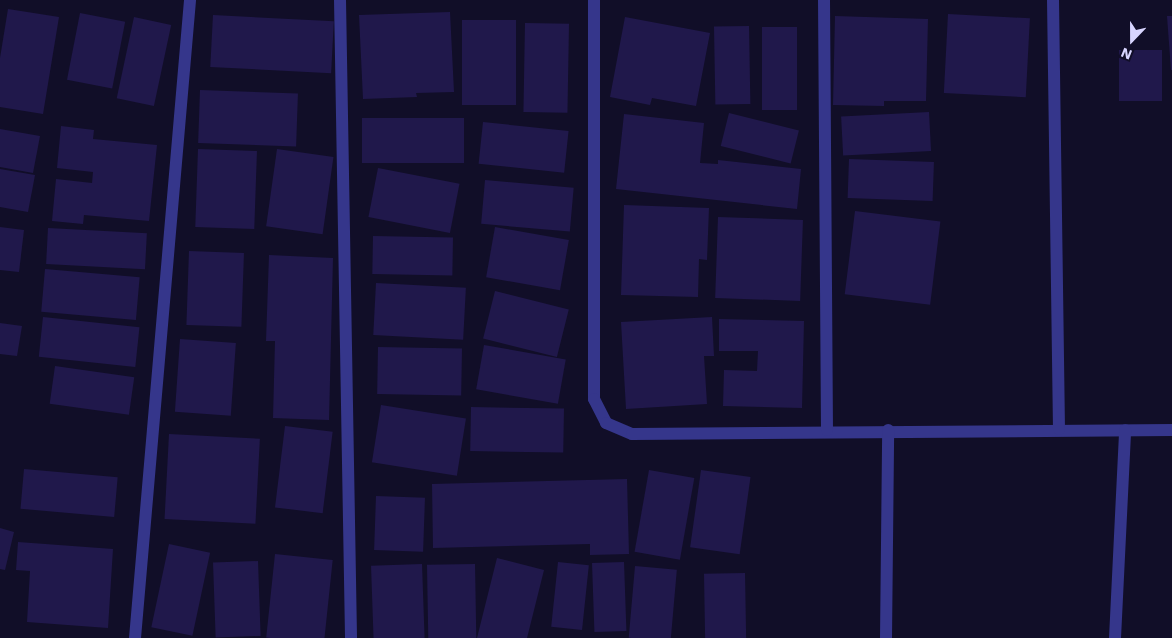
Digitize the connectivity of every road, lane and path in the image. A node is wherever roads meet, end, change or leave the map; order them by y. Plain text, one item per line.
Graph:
1 (190, 0) edge
2 (340, 0) edge
3 (594, 0) edge
4 (824, 0) edge
5 (1053, 0) edge
6 (1059, 429) junction
7 (827, 430) junction
8 (888, 430) junction
9 (1125, 430) junction
10 (1172, 430) edge
11 (135, 638) edge
12 (352, 638) edge
13 (886, 638) edge
14 (1115, 638) edge

1 - 11 street
2 - 12 street
3 - 7 street
4 - 7 street
5 - 6 street
6 - 8 street
6 - 9 street
7 - 8 street
8 - 13 street
9 - 10 street
9 - 14 street

